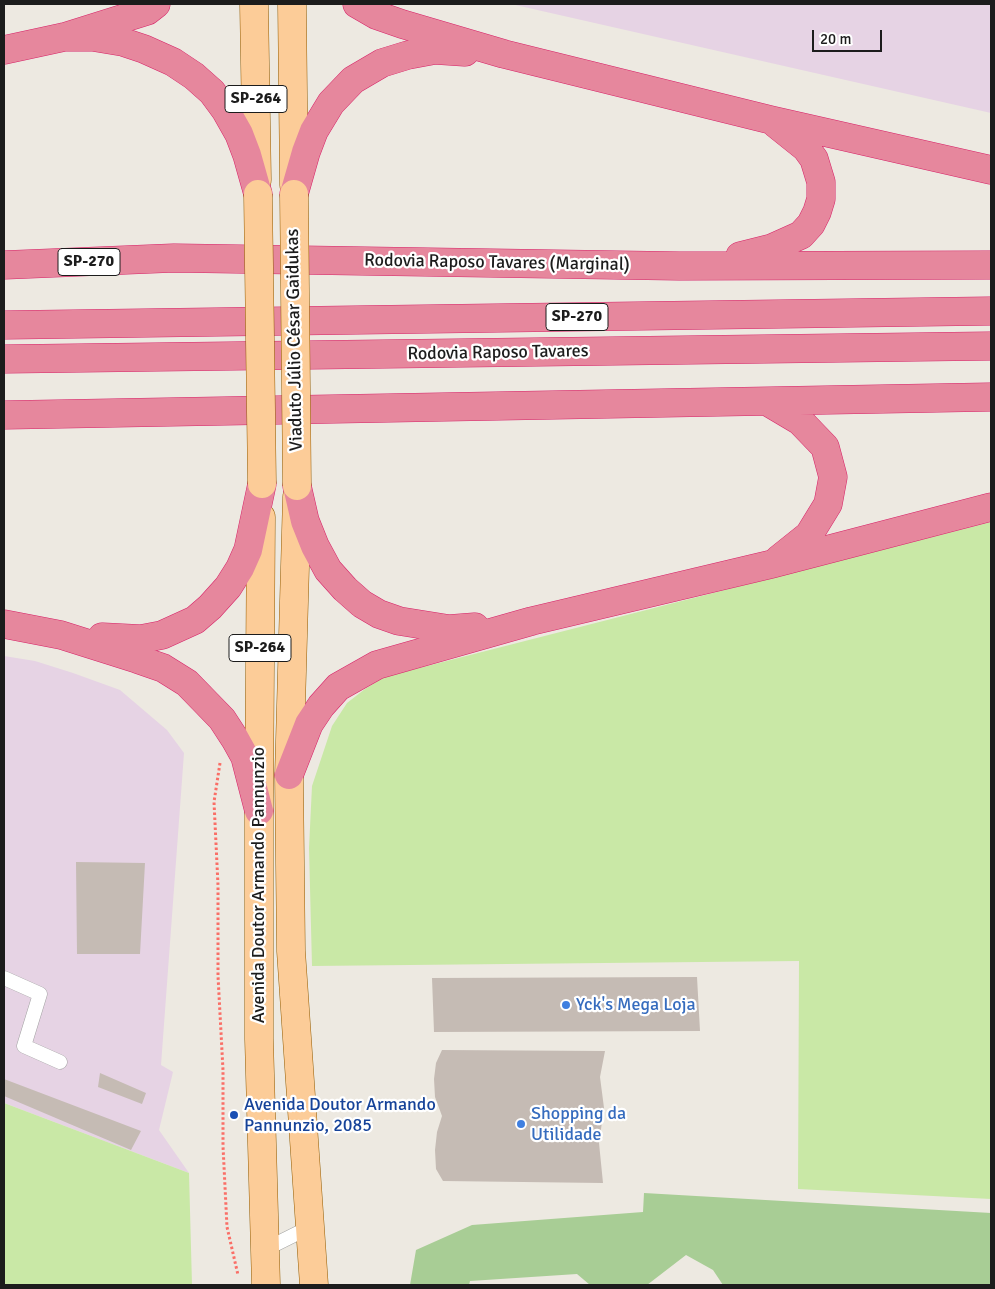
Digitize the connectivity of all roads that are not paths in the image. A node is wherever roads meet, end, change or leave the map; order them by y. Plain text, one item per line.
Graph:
1 (156, 4) edge
2 (254, 4) edge
3 (292, 4) edge
4 (357, 4) edge
5 (64, 37) junction
6 (4, 50) edge
7 (504, 54) junction
8 (771, 120) junction
9 (991, 170) edge
10 (258, 194) junction
11 (294, 194) junction
12 (4, 265) edge
13 (991, 265) edge
14 (679, 266) junction
15 (991, 311) edge
16 (4, 325) edge
17 (991, 346) edge
18 (4, 360) edge
19 (991, 397) edge
20 (768, 402) junction
21 (4, 415) edge
22 (262, 484) junction
23 (297, 486) junction
24 (991, 508) edge
25 (772, 564) junction
26 (532, 621) junction
27 (4, 624) edge
28 (62, 635) junction
29 (289, 775) junction
30 (259, 811) junction
31 (4, 978) edge
32 (60, 1062) dead end
33 (310, 1227) junction
34 (266, 1249) junction
35 (266, 1285) edge
36 (314, 1285) edge

1 - 5 highway
2 - 10 main road, SP-264
3 - 11 main road, SP-264
4 - 7 highway
5 - 6 highway
5 - 10 highway
7 - 8 highway
7 - 11 highway
8 - 9 highway
8 - 14 highway
10 - 22 main road, Viaduto Júlio César Gaidukas / SP-264, bridge
11 - 23 main road, Viaduto Júlio César Gaidukas / SP-264, bridge
12 - 14 highway, Rodovia Raposo Tavares (Marginal) / SP-270
13 - 14 highway, Rodovia Raposo Tavares (Marginal) / SP-270
15 - 16 highway, Rodovia Raposo Tavares / SP-270
17 - 18 highway, Rodovia Raposo Tavares / SP-270
19 - 20 highway
20 - 21 highway
20 - 25 highway
22 - 28 highway
22 - 30 main road, Avenida Doutor Armando Pannunzio / SP-264
23 - 26 highway
23 - 29 main road, Avenida Doutor Armando Pannunzio / SP-264
24 - 25 highway
25 - 26 highway
26 - 29 highway
27 - 28 highway
28 - 30 highway
29 - 33 main road, Avenida Doutor Armando Pannunzio
30 - 34 main road, Avenida Doutor Armando Pannunzio
31 - 32 lane
33 - 34 lane
33 - 36 main road, Avenida Doutor Armando Pannunzio
34 - 35 main road, Avenida Doutor Armando Pannunzio

